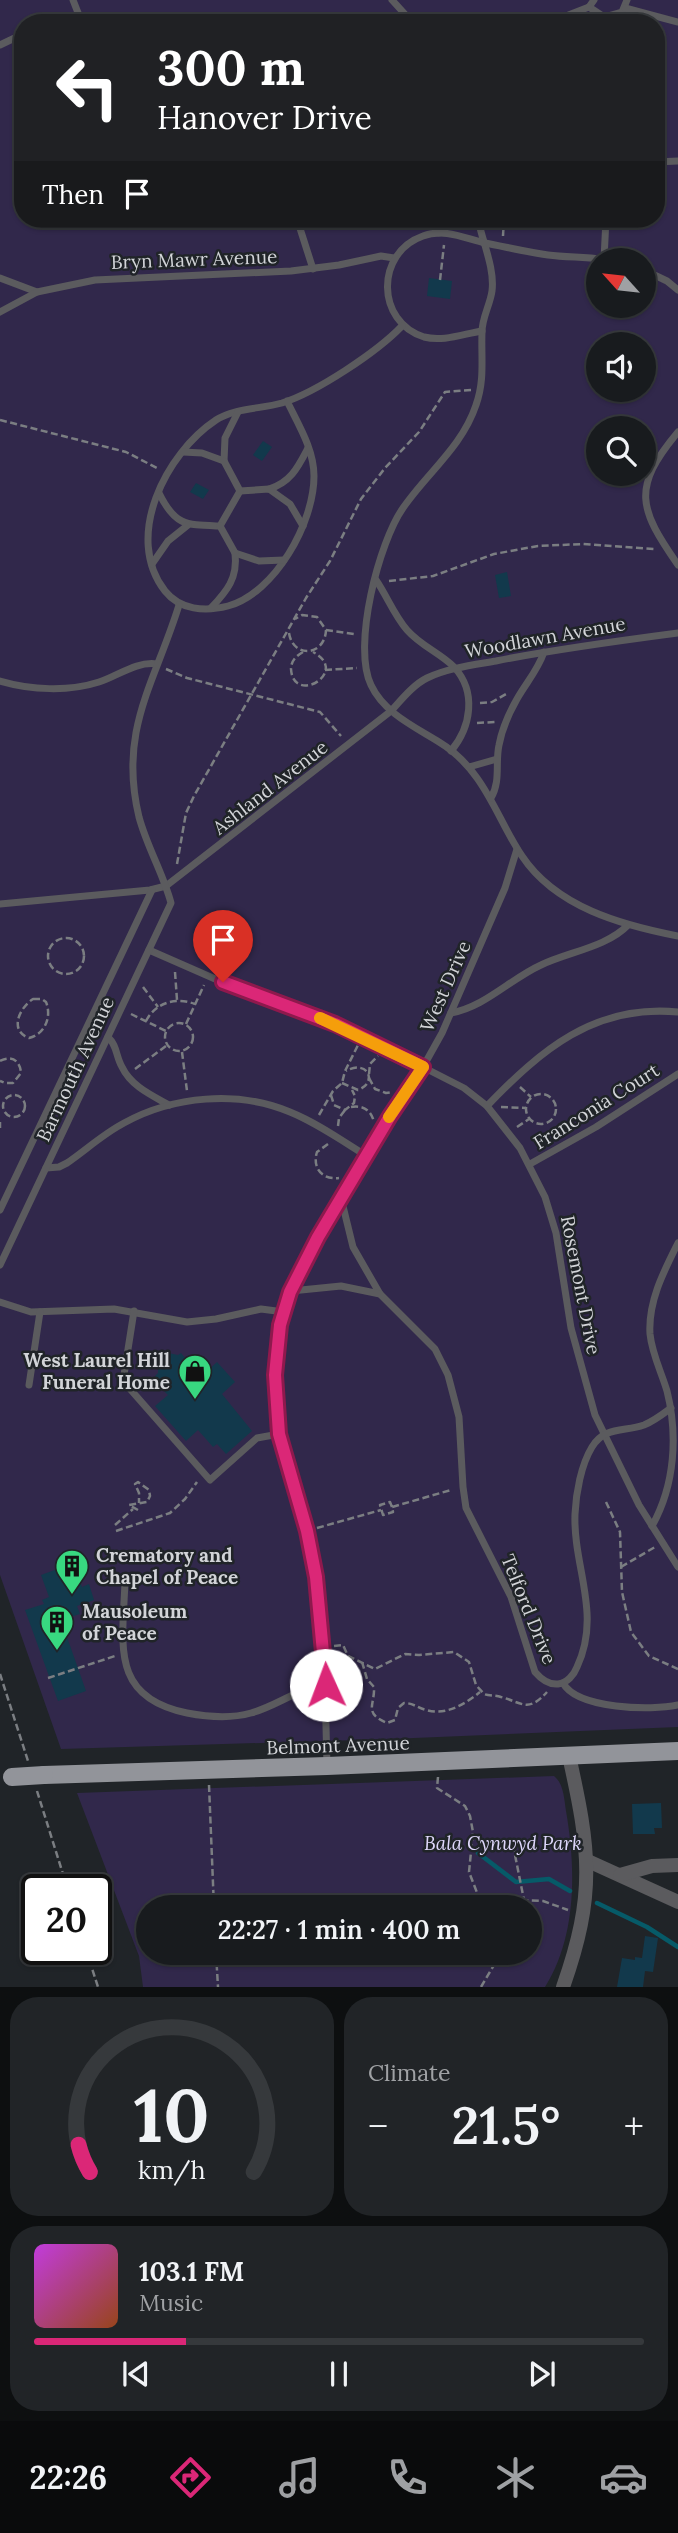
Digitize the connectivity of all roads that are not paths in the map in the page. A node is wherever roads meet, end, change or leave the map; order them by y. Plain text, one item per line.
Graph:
1 (392, 0) edge
2 (592, 3) edge
3 (626, 4) edge
4 (405, 14) edge
5 (568, 14) edge
6 (655, 14) edge
7 (300, 228) edge
8 (441, 228) edge
9 (480, 228) edge
10 (606, 228) edge
11 (442, 233) junction
12 (483, 242) junction
13 (607, 248) edge
14 (394, 258) junction
15 (586, 258) edge
16 (313, 269) junction
17 (656, 275) edge
18 (0, 278) edge
19 (678, 290) edge
20 (37, 292) junction
21 (0, 312) edge
22 (402, 326) junction
23 (482, 331) junction
24 (286, 401) junction
25 (238, 412) junction
26 (678, 432) edge
27 (308, 447) junction
28 (183, 452) junction
29 (224, 461) junction
30 (270, 489) junction
31 (240, 491) junction
32 (159, 493) junction
33 (188, 526) junction
34 (220, 526) junction
35 (303, 526) junction
36 (235, 553) junction
37 (284, 560) junction
38 (152, 565) junction
39 (678, 565) edge
40 (376, 580) junction
41 (179, 605) junction
42 (211, 609) junction
43 (678, 633) edge
44 (544, 652) junction
45 (156, 665) junction
46 (455, 669) junction
47 (0, 681) edge
48 (391, 711) junction
49 (452, 751) junction
50 (497, 759) junction
51 (469, 767) junction
52 (491, 798) junction
53 (517, 849) junction
54 (170, 884) junction
55 (152, 890) junction
56 (0, 904) edge
57 (628, 925) junction
58 (678, 936) edge
59 (149, 950) junction
60 (678, 1012) edge
61 (451, 1013) junction
62 (108, 1037) junction
63 (423, 1067) junction
64 (678, 1073) edge
65 (169, 1105) junction
66 (487, 1106) junction
67 (365, 1155) junction
68 (530, 1164) junction
69 (46, 1168) junction
70 (341, 1198) junction
71 (0, 1210) edge
72 (678, 1243) edge
73 (0, 1265) edge
74 (290, 1292) junction
75 (380, 1294) junction
76 (0, 1302) edge
77 (134, 1311) junction
78 (40, 1312) junction
79 (284, 1312) junction
80 (29, 1385) dead end
81 (671, 1408) junction
82 (604, 1433) junction
83 (279, 1434) junction
84 (652, 1525) junction
85 (678, 1567) edge
86 (125, 1581) dead end
87 (563, 1683) junction
88 (326, 1685) junction
89 (678, 1705) edge
90 (678, 1751) edge
91 (569, 1756) junction
92 (327, 1766) junction
93 (6, 1777) edge
94 (588, 1861) junction
95 (678, 1865) edge
96 (621, 1875) junction
97 (678, 1902) edge
98 (563, 1987) edge

1 - 4 lane
2 - 5 lane
3 - 6 lane
7 - 16 lane
8 - 11 lane
9 - 12 lane
10 - 13 lane
11 - 12 lane
11 - 14 lane
12 - 15 lane
12 - 23 lane
14 - 16 lane, Bryn Mawr Avenue
14 - 22 lane
16 - 20 lane, Bryn Mawr Avenue
17 - 19 lane
18 - 20 lane
20 - 21 lane, Bryn Mawr Avenue
22 - 23 lane
22 - 24 lane
23 - 40 lane
24 - 25 lane
24 - 27 lane
25 - 28 lane
25 - 29 lane
26 - 39 lane
27 - 30 lane
27 - 35 lane
28 - 29 lane
28 - 32 lane
29 - 31 lane
30 - 31 lane
30 - 35 lane
31 - 34 lane
32 - 33 lane
32 - 38 lane
33 - 34 lane
33 - 38 lane
34 - 36 lane
35 - 37 lane
36 - 37 lane
36 - 42 lane
37 - 42 lane
38 - 41 lane
40 - 46 lane, Woodlawn Avenue
40 - 48 lane
41 - 42 lane
41 - 45 lane
43 - 44 lane, Woodlawn Avenue
44 - 46 lane, Woodlawn Avenue
44 - 50 lane
45 - 47 lane
45 - 54 lane
46 - 48 lane, Ashland Avenue
46 - 49 lane
48 - 49 lane
48 - 54 lane, Ashland Avenue
49 - 51 lane
50 - 51 lane
50 - 52 lane
51 - 52 lane
52 - 53 lane
53 - 57 lane
53 - 61 lane, West Drive
54 - 55 lane
54 - 59 lane, Barmouth Avenue
55 - 56 lane
55 - 71 lane, Barmouth Avenue
57 - 58 lane
57 - 61 lane
59 - 62 lane, Barmouth Avenue
59 - 63 lane, Rosemont Drive
60 - 66 lane
61 - 63 lane, West Drive
62 - 65 lane
62 - 69 lane, Barmouth Avenue
63 - 66 lane, Rosemont Drive
63 - 67 lane, West Drive
64 - 68 lane, Franconia Court
65 - 67 lane
65 - 69 lane
66 - 68 lane, Rosemont Drive
67 - 70 lane, West Drive
68 - 82 lane, Rosemont Drive
69 - 73 lane, Barmouth Avenue
70 - 74 lane, West Drive
70 - 75 lane, Telford Drive
72 - 81 lane
74 - 75 lane
74 - 79 lane, West Drive
75 - 87 lane, Telford Drive
76 - 78 lane
77 - 78 lane
77 - 79 lane
77 - 83 lane
78 - 80 lane
79 - 83 lane, West Drive
81 - 82 lane
81 - 84 lane
82 - 84 lane, Rosemont Drive
82 - 87 lane, Telford Drive
83 - 88 lane, West Drive
84 - 85 lane, Rosemont Drive
86 - 88 lane
87 - 89 lane
88 - 92 lane, West Drive
90 - 91 main road, Belmont Avenue
91 - 92 main road, Belmont Avenue
91 - 94 street
92 - 93 main road, Belmont Avenue, bridge
94 - 96 street
94 - 98 street
95 - 96 street
96 - 97 street

